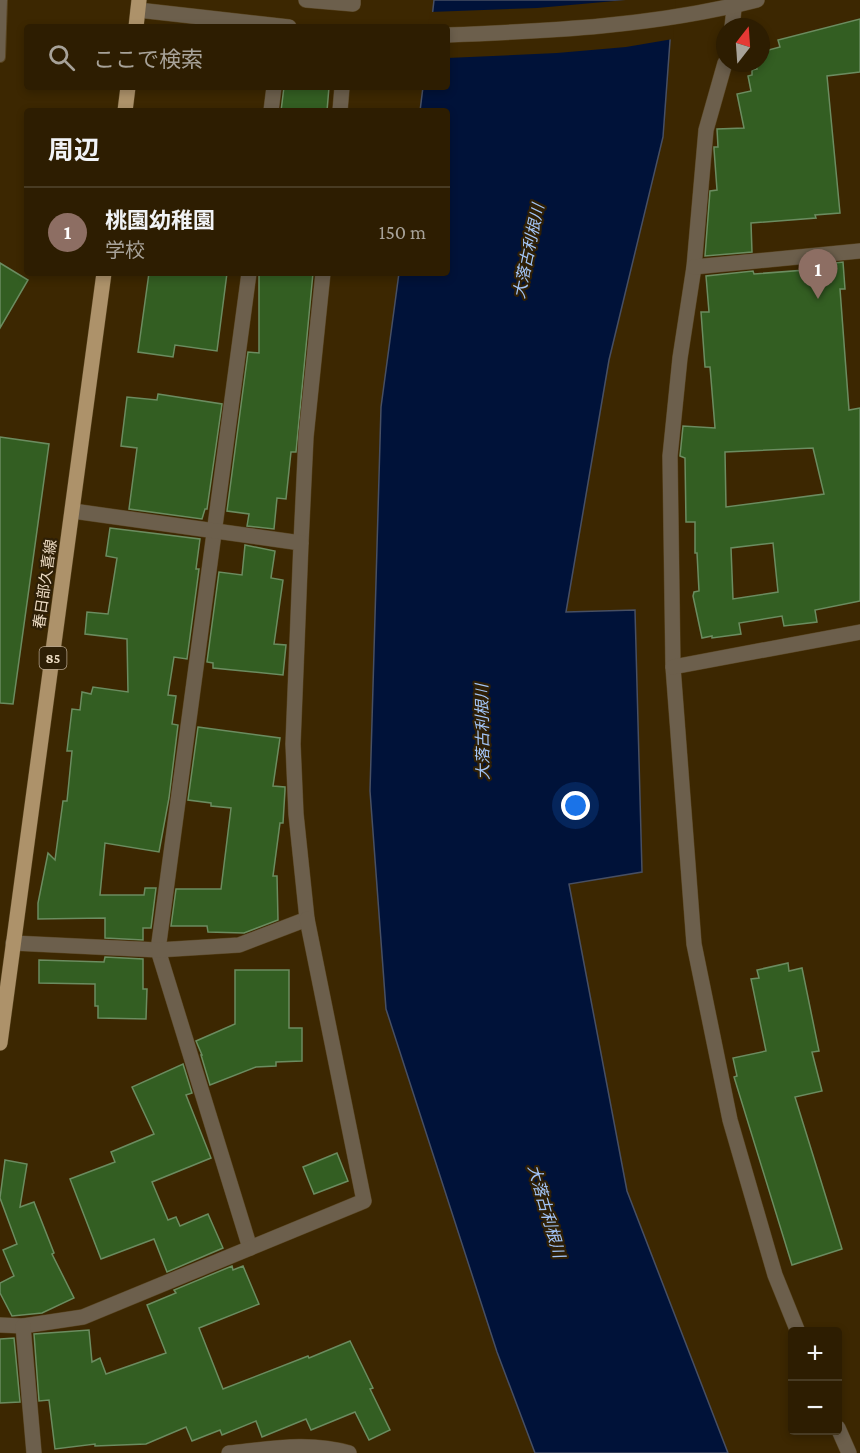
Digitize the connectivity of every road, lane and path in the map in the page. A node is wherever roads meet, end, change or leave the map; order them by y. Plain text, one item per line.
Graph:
1 (2, 0) edge
2 (306, 0) edge
3 (353, 0) edge
4 (757, 0) edge
5 (735, 3) edge
6 (139, 5) edge
7 (733, 18) edge
8 (136, 24) edge
9 (258, 24) edge
10 (450, 35) edge
11 (0, 57) edge
12 (722, 72) edge
13 (128, 90) edge
14 (274, 90) edge
15 (342, 90) edge
16 (125, 108) edge
17 (271, 108) edge
18 (340, 108) edge
19 (860, 251) edge
20 (694, 267) junction
21 (104, 276) edge
22 (249, 276) edge
23 (324, 276) edge
24 (74, 511) junction
25 (214, 531) junction
26 (301, 543) junction
27 (860, 632) edge
28 (673, 667) junction
29 (307, 918) junction
30 (13, 943) junction
31 (159, 950) junction
32 (0, 1043) edge
33 (250, 1248) junction
34 (0, 1325) edge
35 (23, 1326) junction
36 (796, 1327) edge
37 (840, 1435) edge
38 (34, 1453) edge
39 (229, 1453) edge
40 (349, 1453) edge
41 (849, 1453) edge

1 - 11 lane
2 - 3 street
4 - 5 street
5 - 7 street
5 - 10 street
6 - 8 main road
6 - 9 street
12 - 20 street
13 - 16 main road
14 - 17 street
15 - 18 street
19 - 20 street
20 - 28 street
21 - 24 main road, 春日部久喜線 / 85
22 - 25 street
23 - 26 street
24 - 25 street
24 - 30 main road, 春日部久喜線 / 85
25 - 26 street
25 - 31 street
26 - 29 street
27 - 28 street
28 - 36 street
29 - 31 street
29 - 33 street
30 - 31 street
30 - 32 main road, 春日部久喜線 / 85
31 - 33 street
33 - 35 street
34 - 35 street
35 - 38 street
37 - 41 street
39 - 40 street

